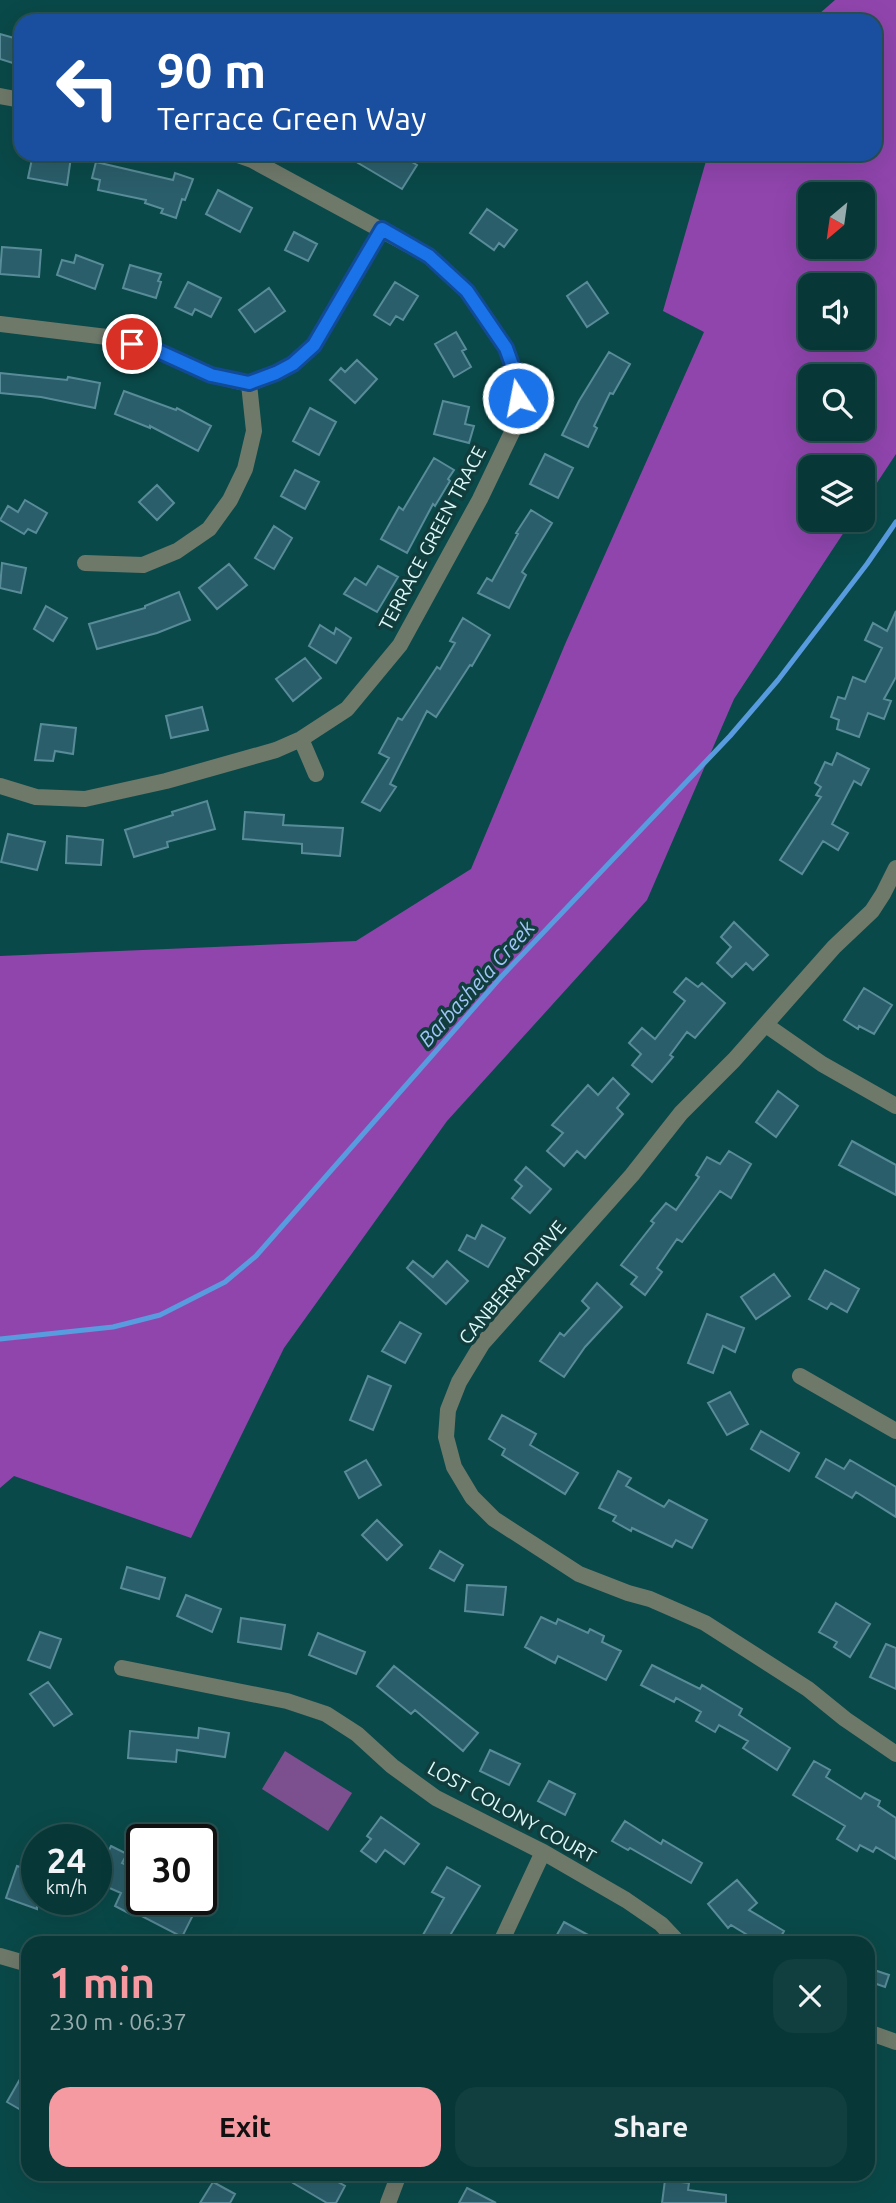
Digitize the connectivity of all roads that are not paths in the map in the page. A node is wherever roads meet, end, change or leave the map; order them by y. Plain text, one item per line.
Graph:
1 (254, 161) edge
2 (382, 229) junction
3 (0, 324) edge
4 (249, 383) junction
5 (85, 563) dead end
6 (301, 739) junction
7 (316, 774) dead end
8 (0, 786) edge
9 (896, 868) edge
10 (766, 1025) junction
11 (896, 1105) edge
12 (800, 1376) dead end
13 (896, 1431) edge
14 (122, 1668) dead end
15 (896, 1754) edge
16 (543, 1853) junction
17 (505, 1936) edge
18 (672, 1936) edge
19 (0, 1956) edge
20 (21, 1962) edge
21 (875, 2034) edge
22 (896, 2042) edge
23 (396, 2181) edge
24 (388, 2203) edge

1 - 2 street, TERRACE GREEN TRACE
2 - 4 street
2 - 6 street, TERRACE GREEN TRACE
3 - 4 street
4 - 5 street
6 - 7 street
6 - 8 street, TERRACE GREEN TRACE
9 - 10 street, CANBERRA DRIVE
10 - 11 street
10 - 15 street, CANBERRA DRIVE
12 - 13 street
14 - 16 street, LOST COLONY COURT
16 - 17 street
16 - 18 street, LOST COLONY COURT
19 - 20 street
21 - 22 street
23 - 24 street

